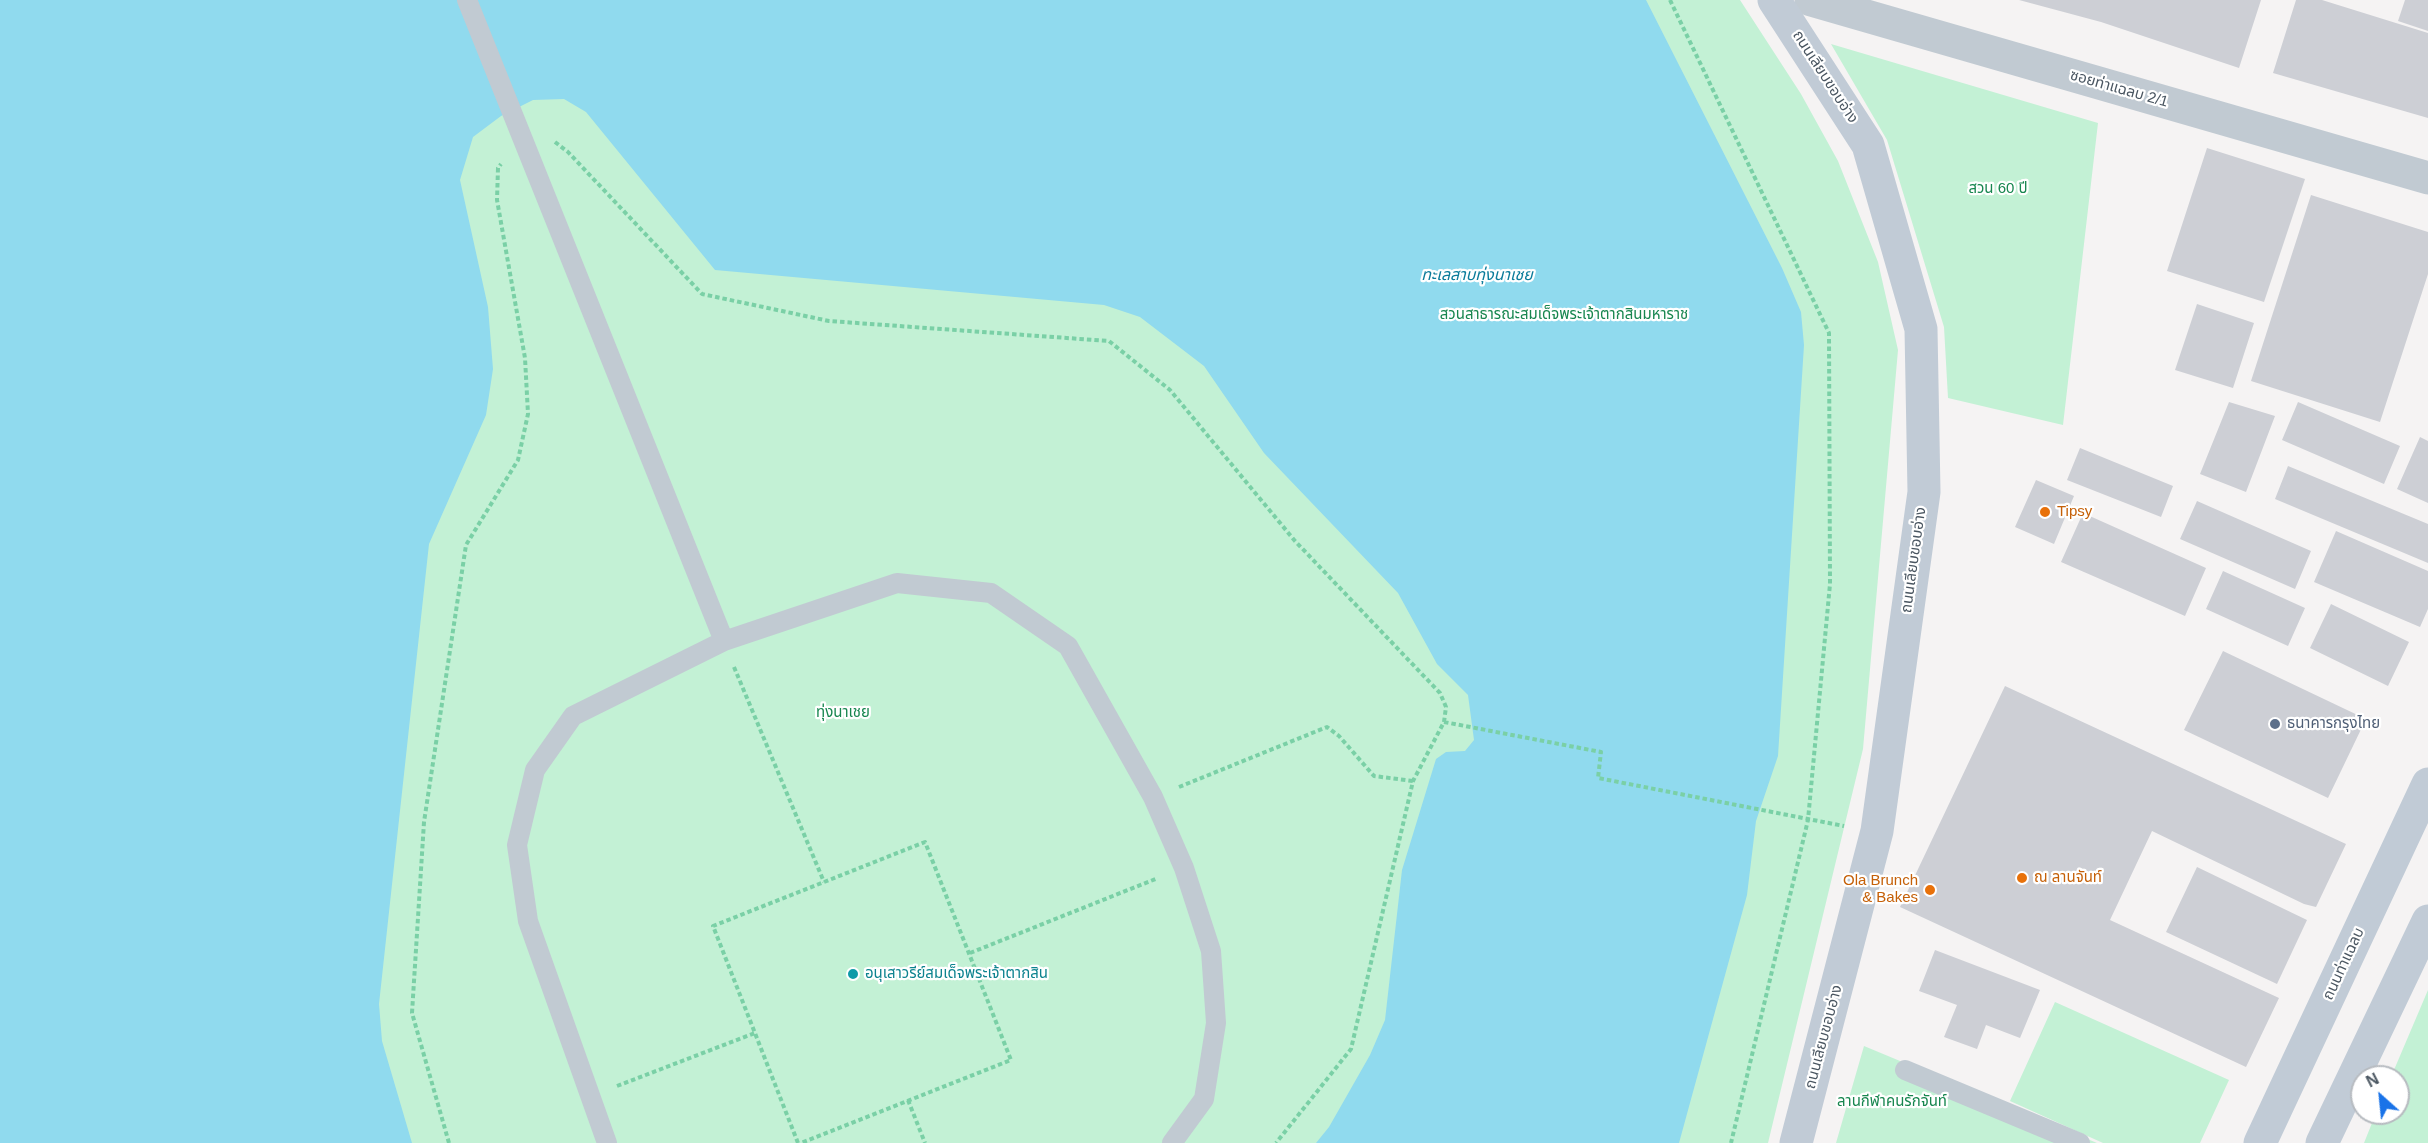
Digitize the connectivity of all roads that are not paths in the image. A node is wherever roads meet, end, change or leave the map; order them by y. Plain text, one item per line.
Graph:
1 (467, 0) edge
2 (1774, 0) edge
3 (1810, 0) edge
4 (2428, 178) edge
5 (724, 641) junction
6 (2428, 784) edge
7 (2428, 921) edge
8 (1905, 1070) dead end
9 (607, 1143) edge
10 (1172, 1143) edge
11 (1796, 1143) edge
12 (2080, 1143) edge
13 (2260, 1143) edge
14 (2322, 1143) edge

1 - 5 lane
2 - 11 street, ถนนเลียบขอบอ่าง
3 - 4 street, ซอยท่าแฉลบ 2/1
5 - 9 lane
5 - 10 lane
6 - 13 street, ถนนท่าแฉลบ
7 - 14 street
8 - 12 lane

